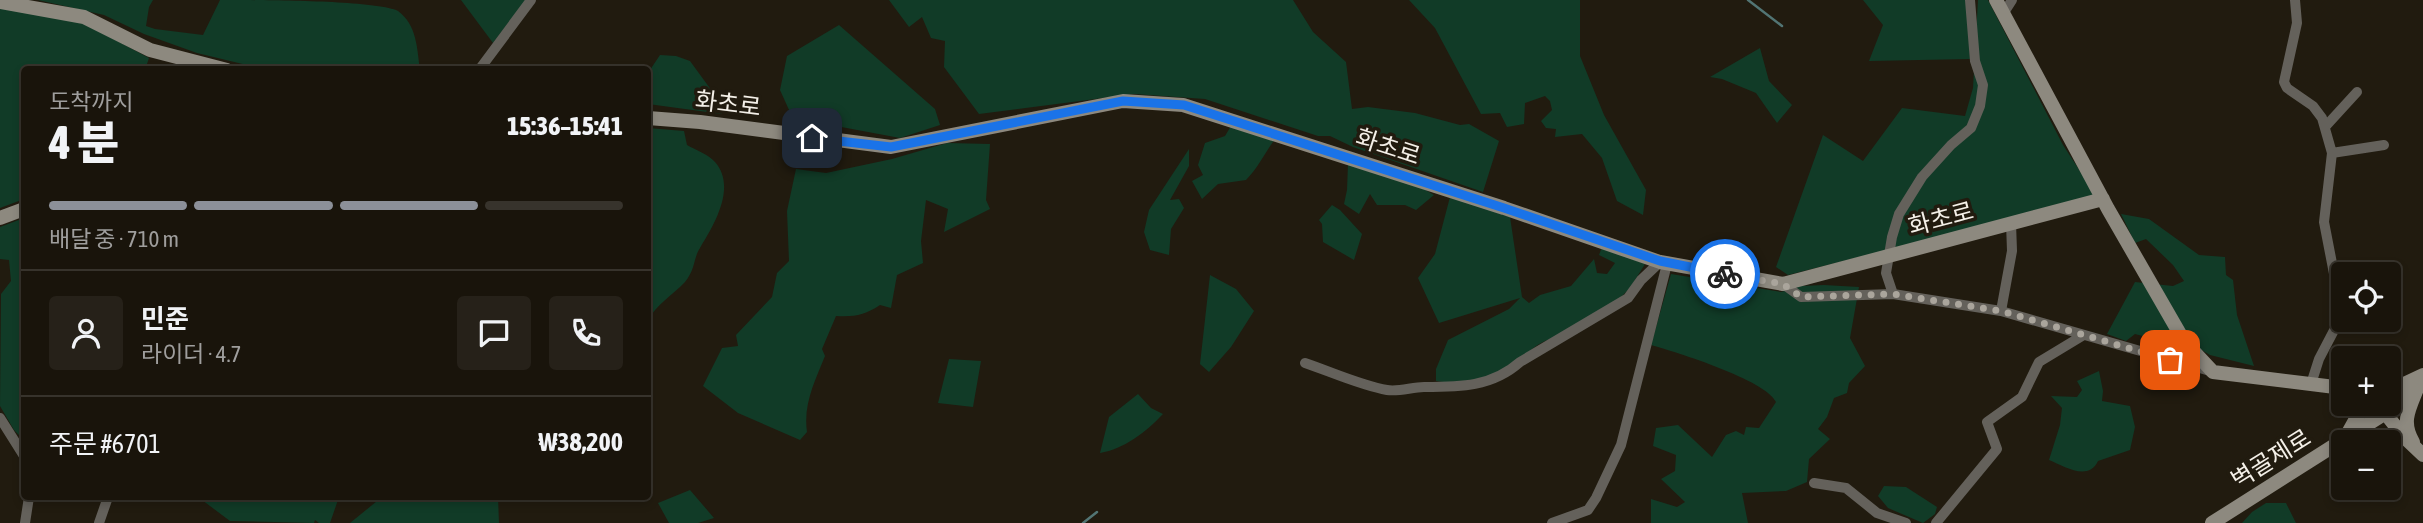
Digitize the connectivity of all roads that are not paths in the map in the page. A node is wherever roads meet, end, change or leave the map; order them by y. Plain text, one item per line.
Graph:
1 (531, 0) edge
2 (1970, 0) edge
3 (1996, 0) edge
4 (2012, 0) edge
5 (2295, 0) edge
6 (0, 2) edge
7 (2003, 14) junction
8 (212, 66) edge
9 (482, 66) edge
10 (2357, 92) dead end
11 (651, 118) edge
12 (2325, 127) junction
13 (2384, 145) dead end
14 (2332, 153) junction
15 (2103, 199) junction
16 (21, 210) edge
17 (0, 218) edge
18 (2011, 223) junction
19 (1889, 256) junction
20 (1663, 262) junction
21 (1783, 284) junction
22 (1893, 294) junction
23 (2001, 311) junction
24 (2082, 336) junction
25 (1305, 363) dead end
26 (2423, 366) edge
27 (2213, 372) junction
28 (2423, 375) edge
29 (2401, 383) edge
30 (2311, 384) junction
31 (2401, 385) edge
32 (2331, 386) edge
33 (2420, 387) edge
34 (2401, 398) edge
35 (2373, 416) edge
36 (2389, 416) edge
37 (0, 418) edge
38 (2356, 430) edge
39 (2331, 448) edge
40 (21, 451) edge
41 (2421, 454) edge
42 (1814, 484) dead end
43 (29, 500) edge
44 (107, 500) edge
45 (26, 523) edge
46 (99, 523) edge
47 (1552, 523) edge
48 (1906, 523) edge
49 (1936, 523) edge
50 (2212, 523) edge

1 - 9 street
2 - 19 street
3 - 7 street
4 - 7 street
5 - 12 street
6 - 8 street
7 - 15 street
10 - 12 street
11 - 20 street, 화초로
12 - 14 street
13 - 14 street
14 - 30 street
15 - 18 street, 화초로
15 - 27 street
16 - 17 street
18 - 19 street, 화초로
18 - 23 street
19 - 21 street, 화초로
19 - 22 street
20 - 21 street, 화초로
20 - 25 street
20 - 47 street
21 - 22 street
22 - 23 street
23 - 24 street
24 - 27 street
24 - 49 street
26 - 29 street
27 - 30 street
28 - 31 street
30 - 32 street
33 - 34 street, 벽골제로
33 - 41 street
35 - 38 street, 벽골제로
36 - 41 street
37 - 40 street
39 - 50 street, 벽골제로
42 - 48 street
43 - 45 street
44 - 46 street

